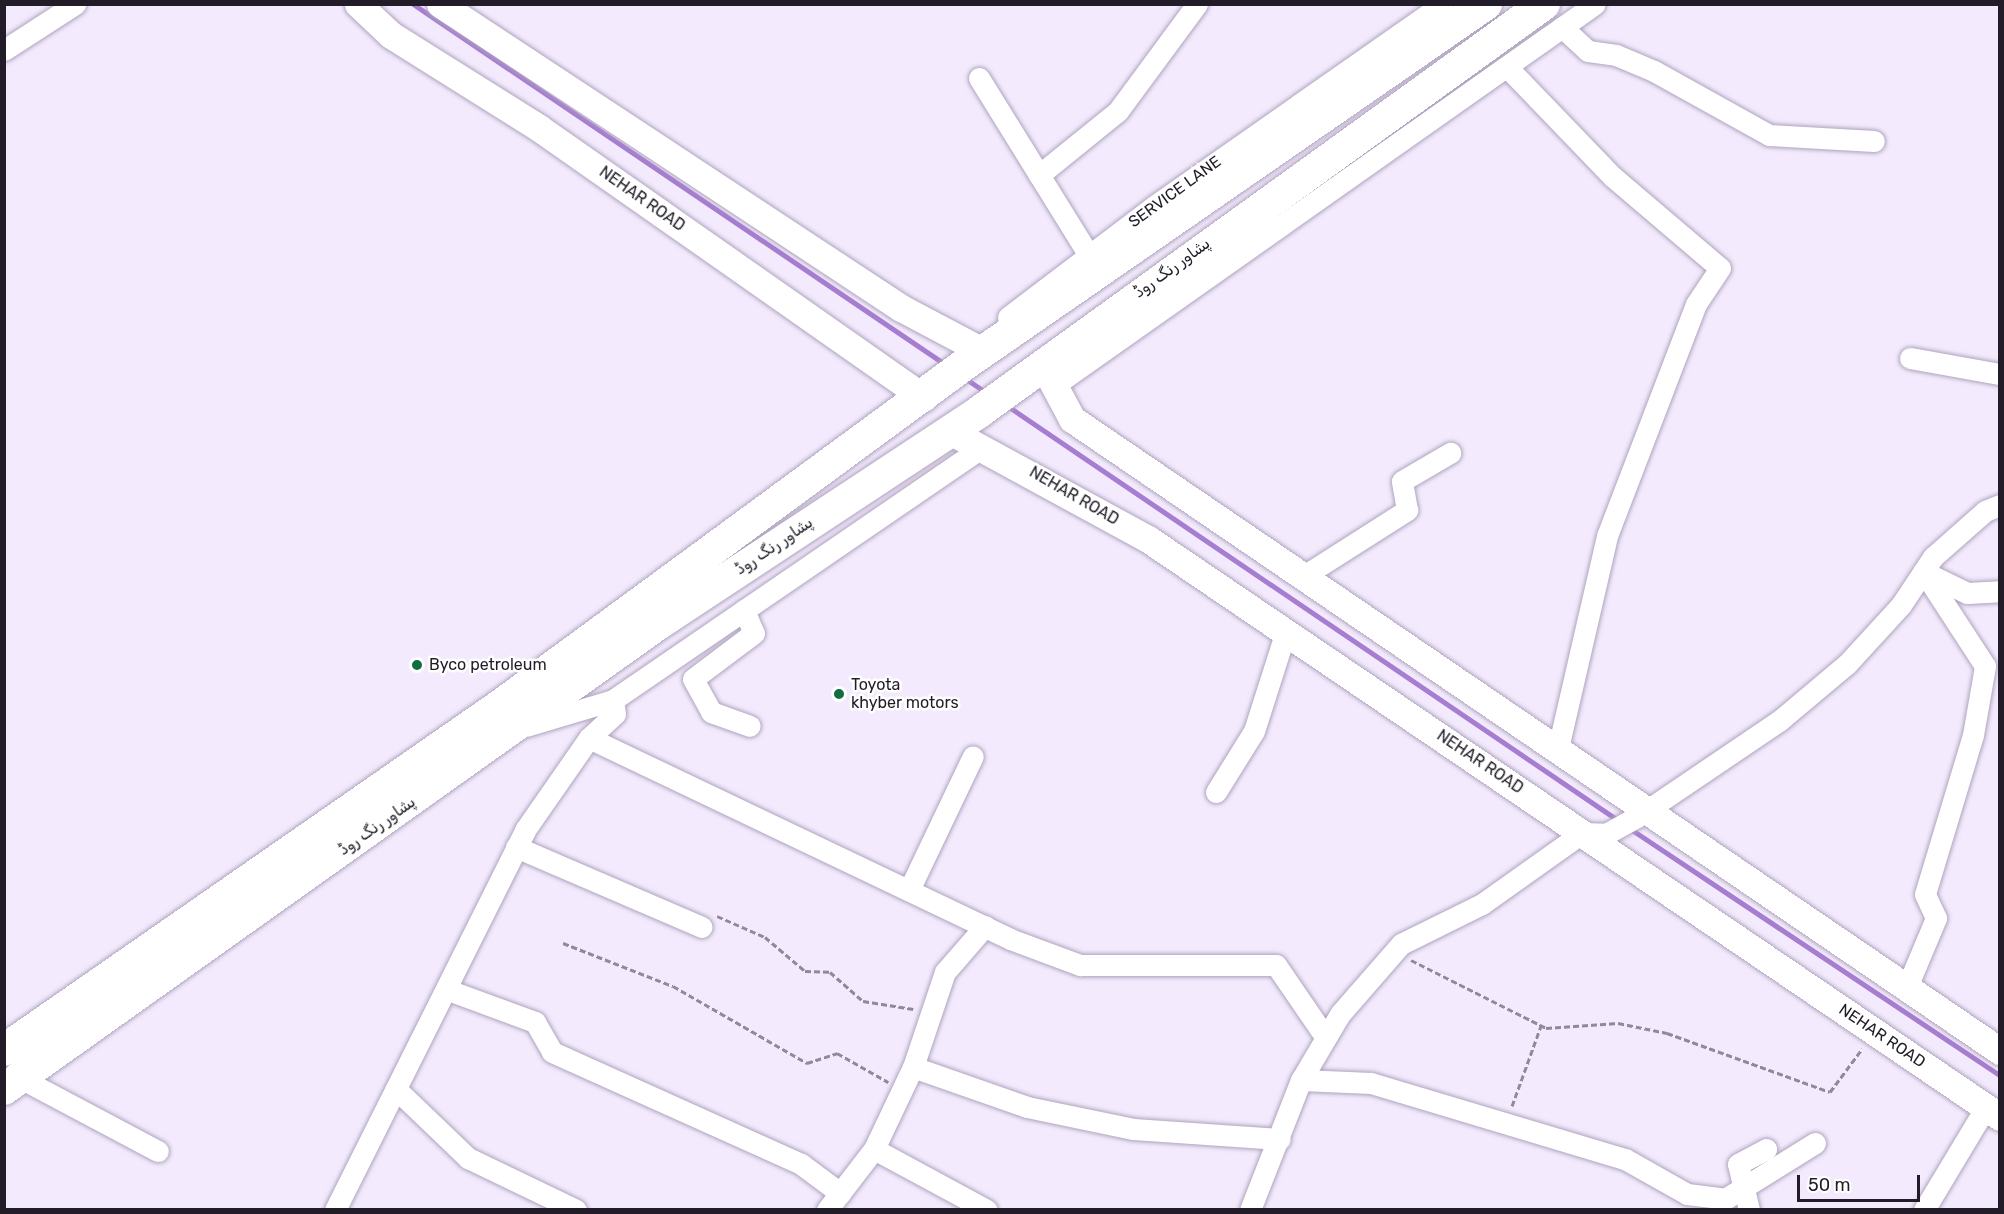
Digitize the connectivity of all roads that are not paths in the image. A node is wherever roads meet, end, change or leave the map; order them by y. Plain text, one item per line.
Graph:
1 (75, 4) edge
2 (358, 4) edge
3 (440, 4) edge
4 (1197, 4) edge
5 (1443, 4) edge
6 (1486, 4) edge
7 (1595, 4) edge
8 (1553, 16) edge
9 (4, 50) edge
10 (1507, 67) junction
11 (979, 78) dead end
12 (1874, 141) dead end
13 (1039, 175) junction
14 (1094, 264) junction
15 (974, 353) junction
16 (1910, 358) dead end
17 (2000, 374) edge
18 (1047, 375) junction
19 (925, 390) junction
20 (948, 430) junction
21 (983, 447) junction
22 (1450, 453) dead end
23 (2000, 505) edge
24 (1923, 571) junction
25 (1302, 577) junction
26 (2000, 591) edge
27 (744, 610) junction
28 (1285, 634) junction
29 (614, 700) junction
30 (750, 726) dead end
31 (513, 730) junction
32 (589, 738) junction
33 (1558, 749) junction
34 (973, 756) dead end
35 (1216, 792) dead end
36 (1642, 814) junction
37 (368, 815) junction
38 (1594, 833) junction
39 (322, 846) junction
40 (516, 847) junction
41 (909, 890) junction
42 (985, 926) junction
43 (702, 927) road end
44 (1907, 987) junction
45 (448, 990) junction
46 (1326, 1038) junction
47 (4, 1050) edge
48 (2000, 1051) edge
49 (913, 1067) junction
50 (1301, 1080) junction
51 (13, 1083) edge
52 (396, 1089) junction
53 (1993, 1112) edge
54 (1280, 1139) junction
55 (1815, 1143) dead end
56 (873, 1149) junction
57 (1766, 1149) dead end
58 (158, 1151) dead end
59 (1745, 1187) junction
60 (840, 1192) junction
61 (1695, 1202) edge
62 (335, 1209) edge
63 (576, 1209) edge
64 (827, 1209) edge
65 (987, 1209) edge
66 (1250, 1209) edge
67 (1749, 1209) edge
68 (1924, 1209) edge

1 - 9 street
2 - 19 main road, NEHAR ROAD
3 - 15 main road
4 - 13 street
5 - 14 street, SERVICE LANE
6 - 14 highway, پشاور رنگ روڈ
7 - 8 street
8 - 10 street
8 - 12 street
8 - 18 highway, پشاور رنگ روڈ
10 - 18 street
10 - 33 street
11 - 13 street
13 - 14 street
14 - 15 highway, پشاور رنگ روڈ
15 - 19 highway, پشاور رنگ روڈ
16 - 17 street
18 - 20 highway, پشاور رنگ روڈ
18 - 25 main road
19 - 37 highway, پشاور رنگ روڈ
20 - 21 main road, NEHAR ROAD
20 - 31 highway, پشاور رنگ روڈ
21 - 27 street
21 - 28 main road, NEHAR ROAD
22 - 25 street
23 - 24 street
24 - 26 street
24 - 36 street
24 - 44 street
25 - 33 main road
27 - 29 street
27 - 30 street
28 - 35 street
28 - 38 main road, NEHAR ROAD
29 - 31 street
29 - 32 street
31 - 37 highway, پشاور رنگ روڈ
32 - 40 street
32 - 41 street
33 - 36 main road
34 - 41 street
36 - 38 street
36 - 44 main road
37 - 39 highway, پشاور رنگ روڈ
38 - 46 street
38 - 53 main road, NEHAR ROAD
39 - 47 highway, پشاور رنگ روڈ
39 - 51 highway, پشاور رنگ روڈ
40 - 43 street
40 - 45 street
41 - 42 street
42 - 46 street
42 - 49 street
44 - 48 main road
45 - 52 street
45 - 60 street
46 - 50 street
49 - 54 street
49 - 56 street
50 - 54 street
50 - 61 street
51 - 58 street
52 - 62 street
52 - 63 street
53 - 68 street
54 - 66 street
55 - 59 street
56 - 60 street
56 - 65 street
57 - 59 street
59 - 61 street
59 - 67 street
60 - 64 street

